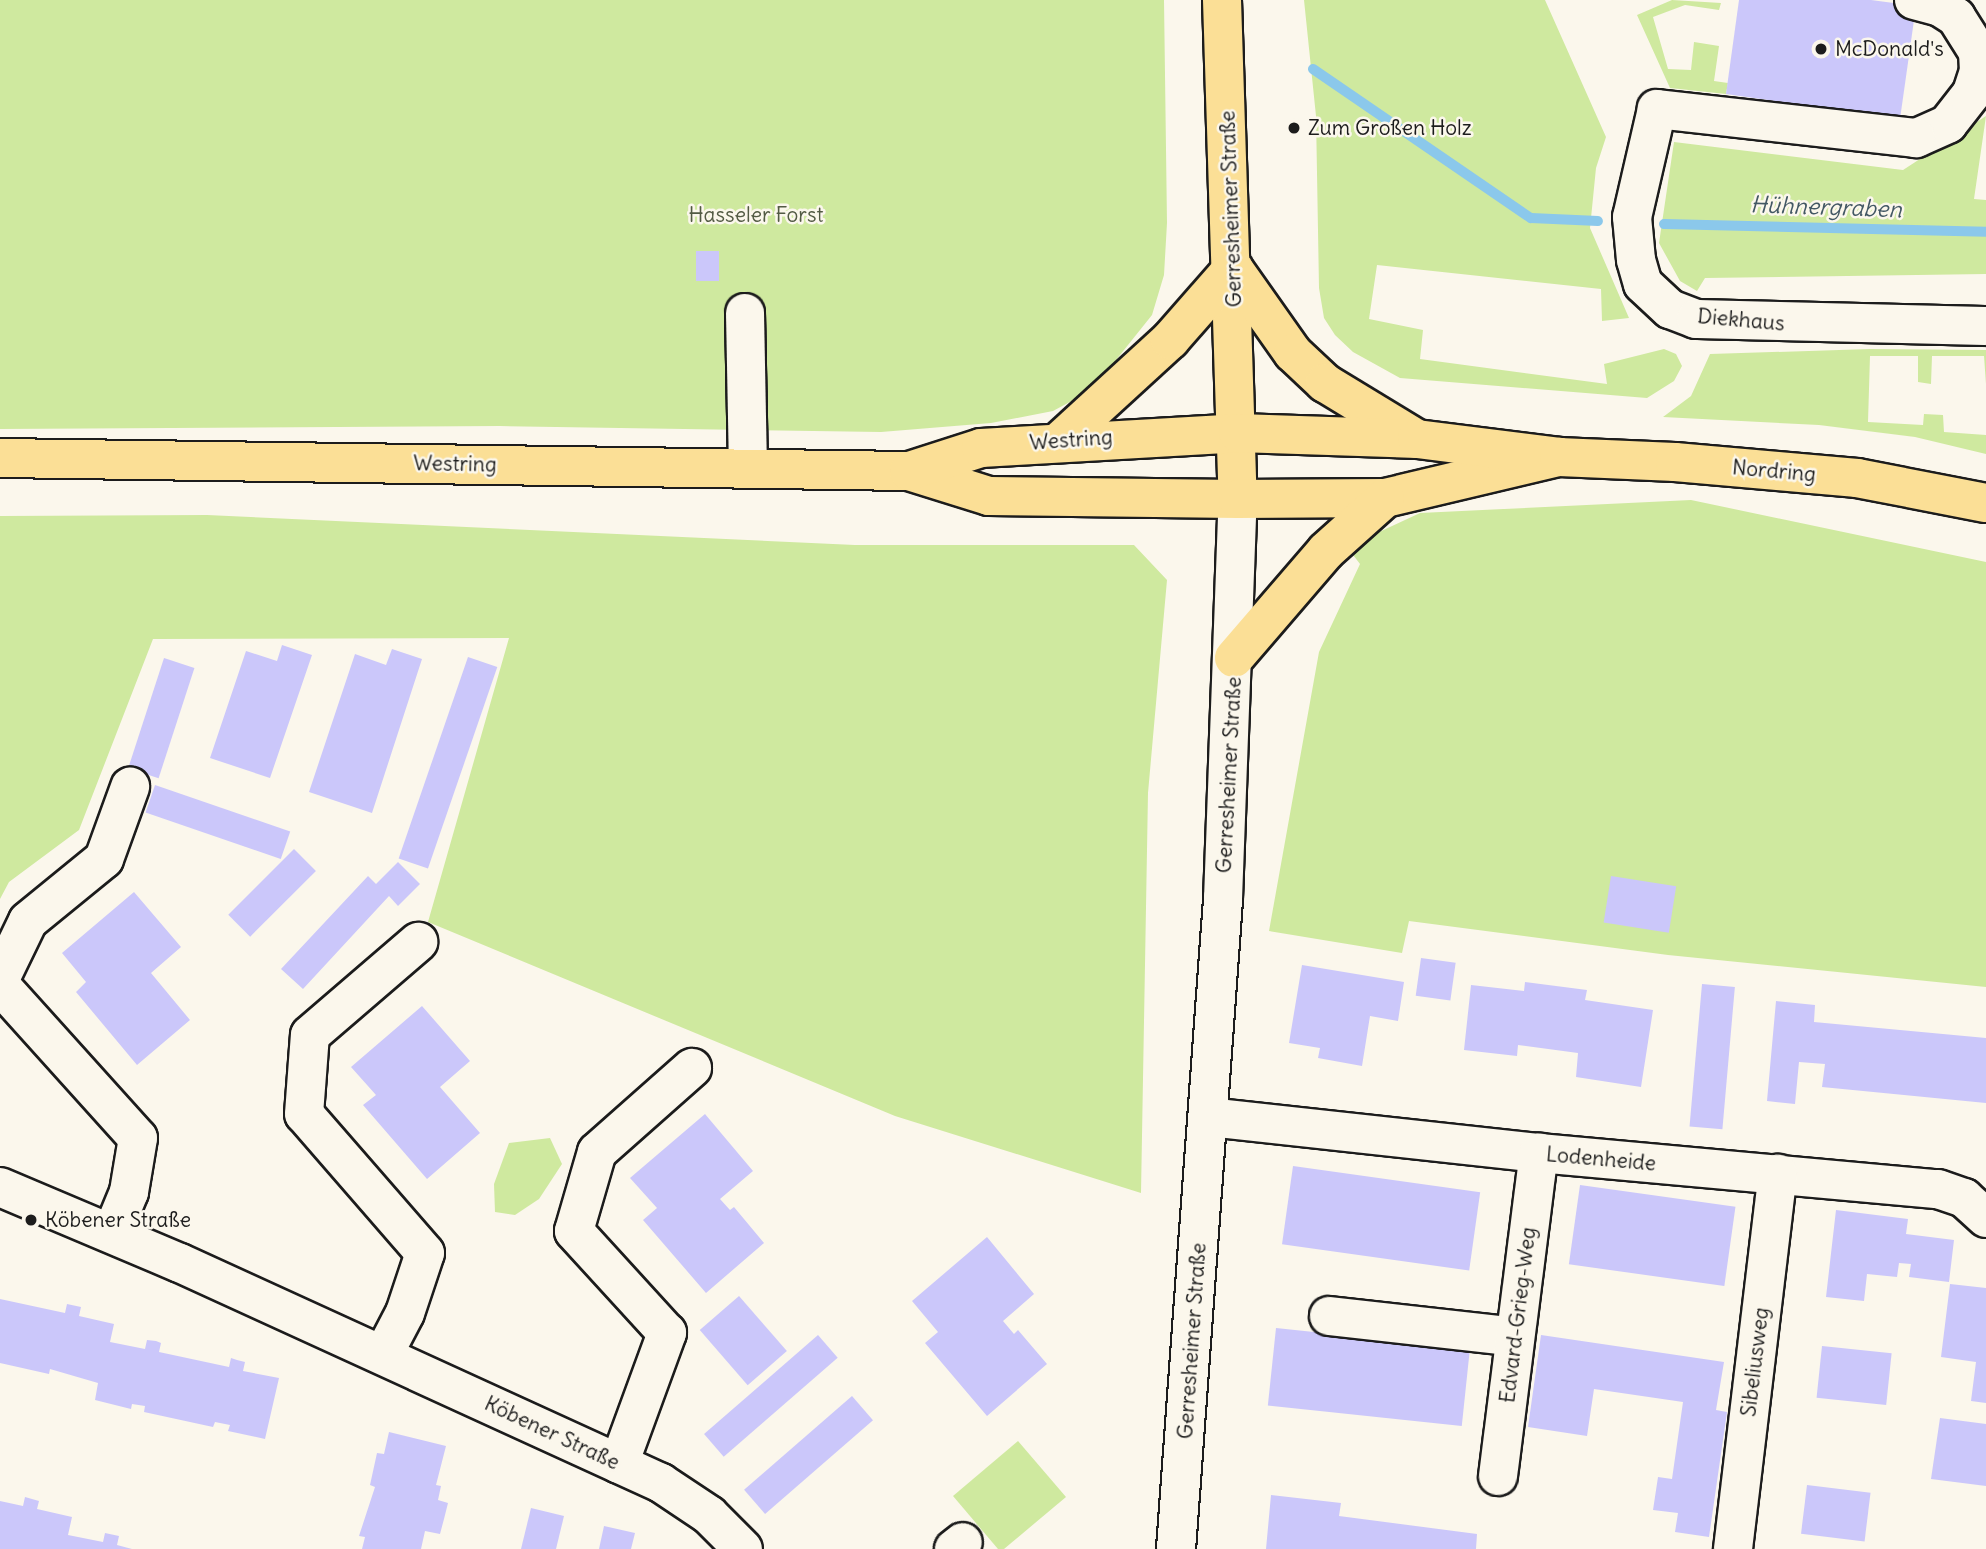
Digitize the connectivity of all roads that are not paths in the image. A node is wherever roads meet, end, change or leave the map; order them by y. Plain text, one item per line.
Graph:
1 (1222, 0) edge
2 (1914, 0) edge
3 (1233, 268) junction
4 (745, 313) dead end
5 (1986, 326) edge
6 (1238, 433) junction
7 (1062, 439) junction
8 (1417, 439) junction
9 (1559, 457) junction
10 (0, 458) edge
11 (748, 468) junction
12 (909, 471) junction
13 (1385, 498) junction
14 (1238, 499) junction
15 (1986, 503) edge
16 (1234, 658) junction
17 (130, 787) dead end
18 (418, 942) dead end
19 (0, 979) edge
20 (0, 985) edge
21 (692, 1068) dead end
22 (1208, 1117) junction
23 (1539, 1153) junction
24 (1778, 1174) junction
25 (0, 1187) edge
26 (1986, 1218) edge
27 (112, 1233) junction
28 (1329, 1315) dead end
29 (1515, 1337) junction
30 (383, 1355) junction
31 (619, 1464) junction
32 (1498, 1476) dead end
33 (743, 1549) edge
34 (1176, 1549) edge
35 (1733, 1549) edge

1 - 3 main road, Gerresheimer Straße
2 - 5 street, Diekhaus
3 - 6 main road, Gerresheimer Straße
3 - 7 main road
3 - 8 main road
4 - 11 street
6 - 7 main road, Westring
6 - 8 main road, Nordring
6 - 14 main road, Gerresheimer Straße
7 - 12 main road, Westring
8 - 9 main road, Nordring
9 - 13 main road, Nordring
9 - 15 main road, Nordring
10 - 11 main road, Westring
11 - 12 main road, Westring
12 - 14 main road, Westring
13 - 14 main road, Nordring
13 - 16 main road
14 - 16 street, Gerresheimer Straße
16 - 22 street, Gerresheimer Straße
17 - 19 street
18 - 30 street
20 - 27 street
21 - 31 street
22 - 23 street, Lodenheide
22 - 34 street, Gerresheimer Straße
23 - 24 street, Lodenheide
23 - 29 street, Edvard-Grieg-Weg
24 - 26 street, Lodenheide
24 - 35 street, Sibeliusweg
25 - 27 street, Köbener Straße
27 - 30 street, Köbener Straße
28 - 29 street
29 - 32 street, Edvard-Grieg-Weg
30 - 31 street, Köbener Straße
31 - 33 street, Köbener Straße

